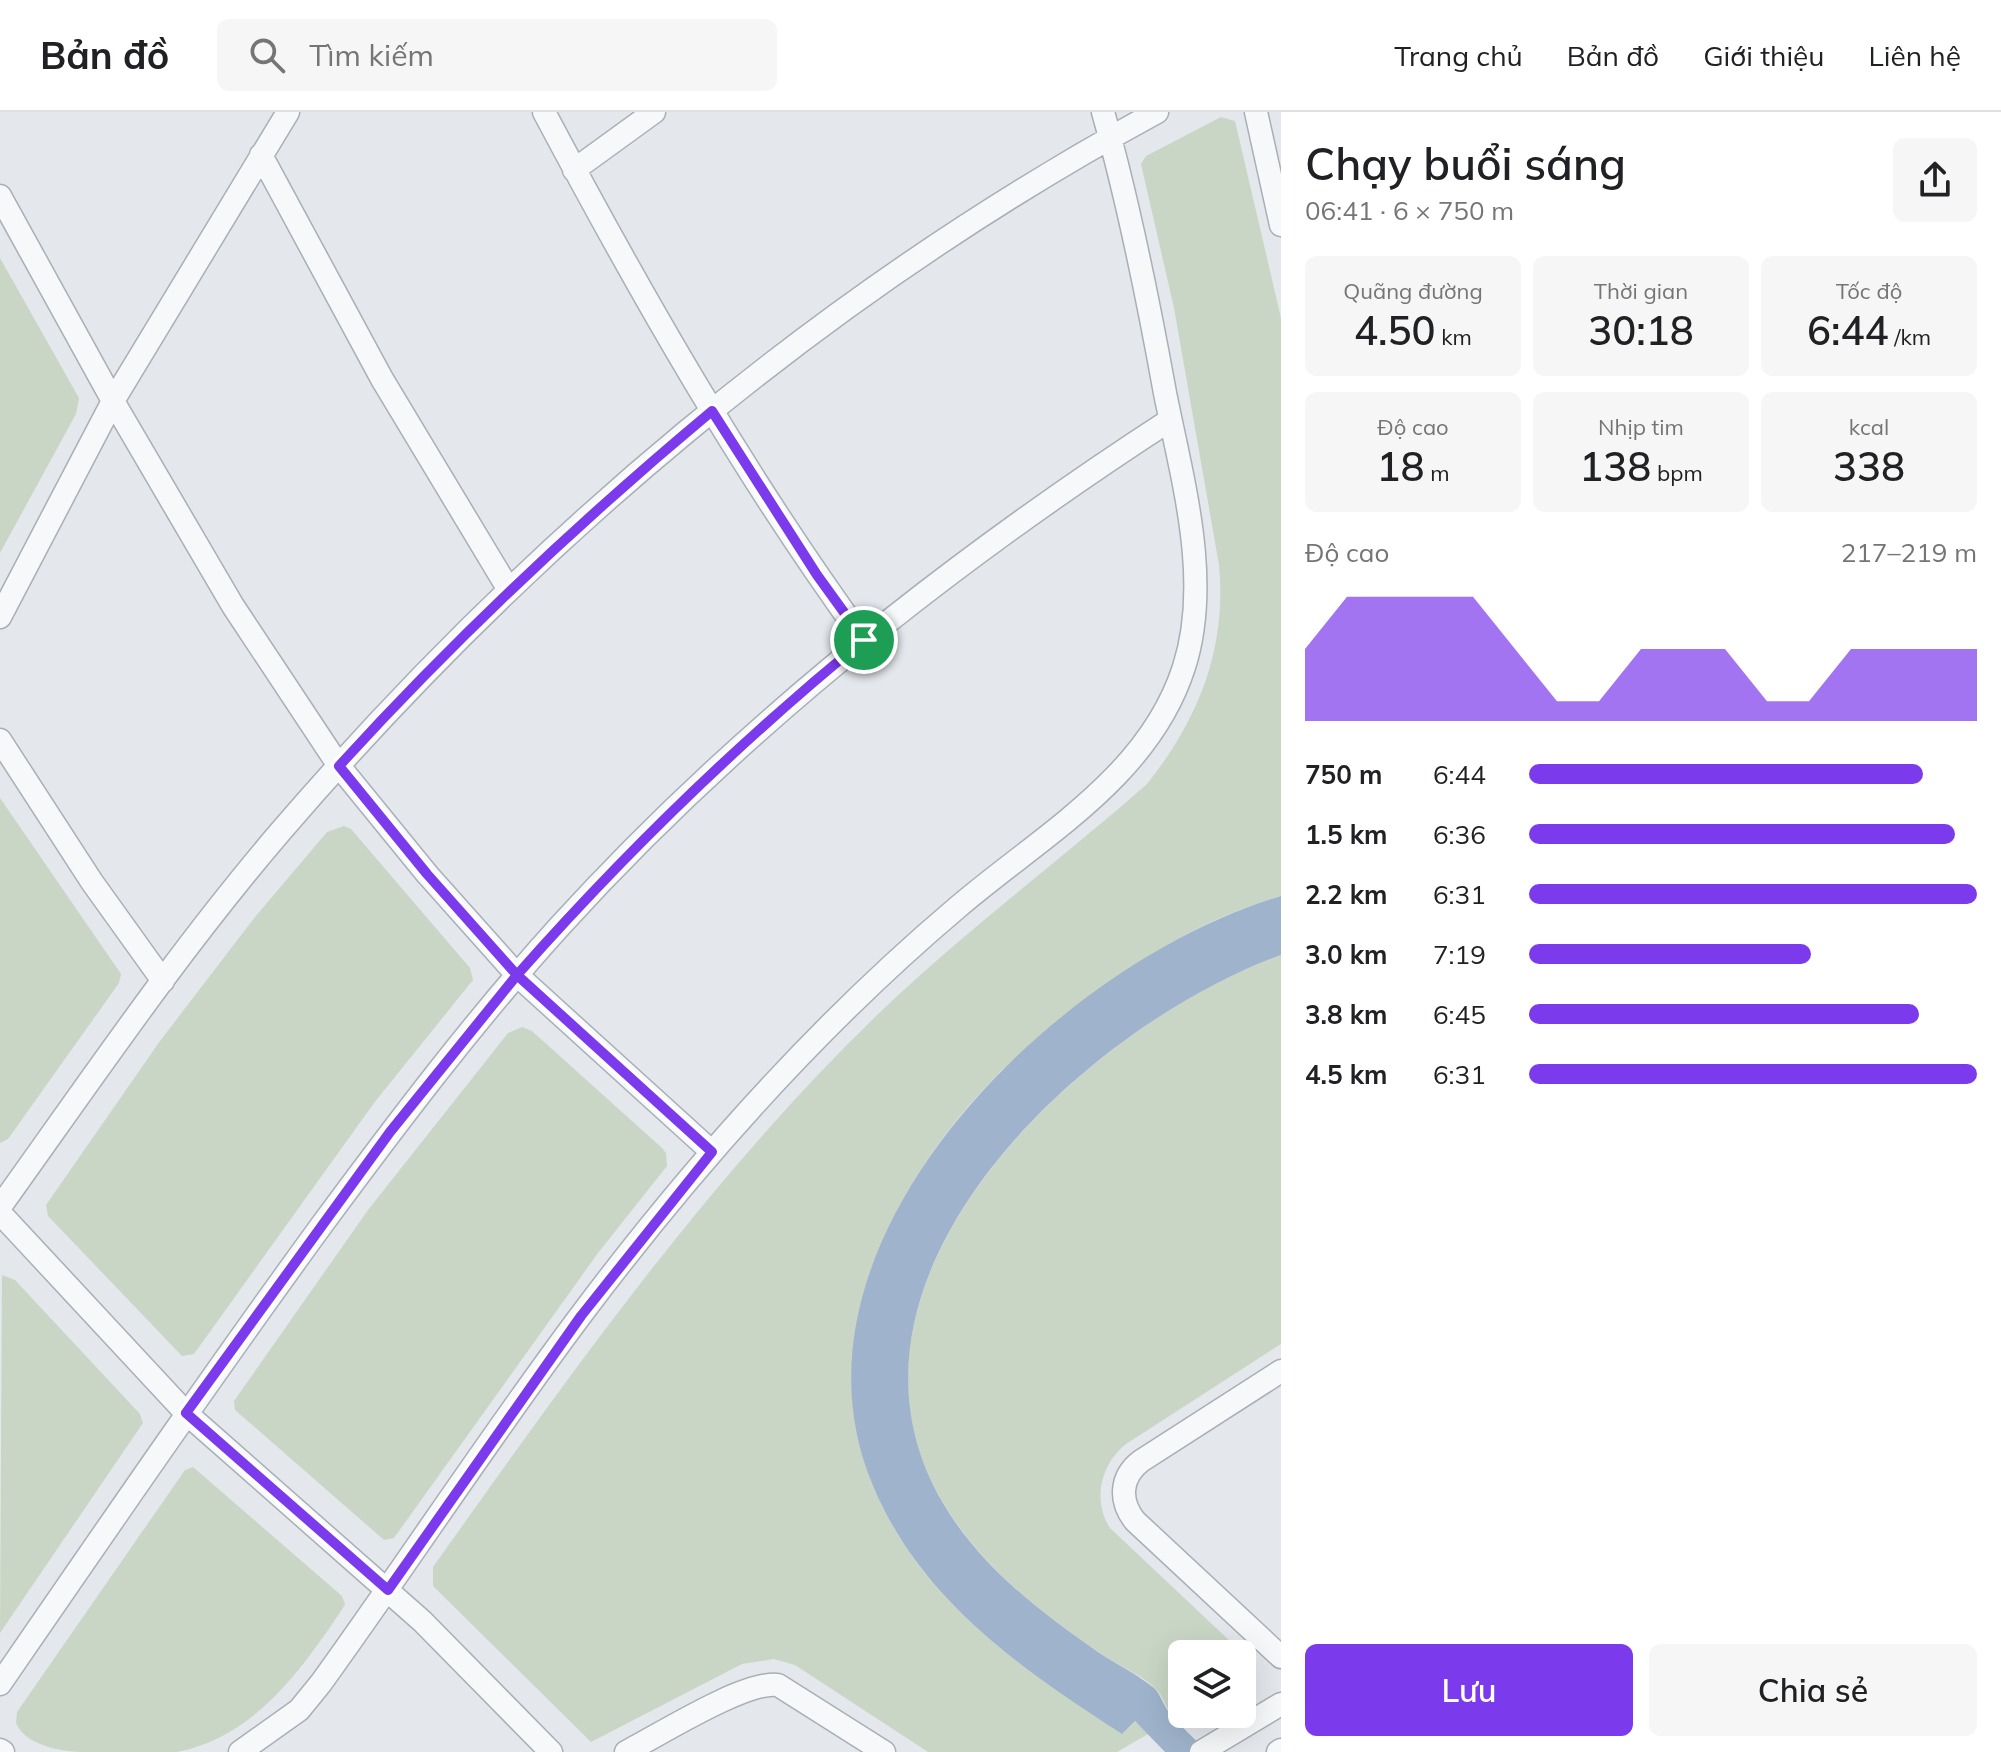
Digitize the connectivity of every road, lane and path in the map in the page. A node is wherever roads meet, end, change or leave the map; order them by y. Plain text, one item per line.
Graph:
1 (288, 112) edge
2 (544, 112) edge
3 (654, 112) edge
4 (1103, 112) edge
5 (1157, 112) edge
6 (1256, 112) edge
7 (1110, 137) junction
8 (261, 155) junction
9 (574, 170) junction
10 (0, 196) edge
11 (1281, 225) edge
12 (113, 401) junction
13 (712, 411) junction
14 (1170, 420) junction
15 (509, 590) junction
16 (0, 617) edge
17 (864, 640) junction
18 (0, 740) edge
19 (339, 766) junction
20 (517, 975) junction
21 (163, 981) junction
22 (712, 1152) junction
23 (0, 1207) edge
24 (0, 1213) edge
25 (1281, 1371) edge
26 (186, 1413) junction
27 (388, 1590) junction
28 (1281, 1657) edge
29 (0, 1684) edge
30 (1281, 1704) edge
31 (1208, 1748) edge
32 (240, 1752) edge
33 (551, 1752) edge
34 (626, 1752) edge
35 (884, 1752) edge

1 - 8 street
2 - 9 street
3 - 9 street
4 - 7 street
5 - 7 street
6 - 11 street
7 - 13 street
7 - 14 street
8 - 12 street
8 - 15 street
9 - 13 street
10 - 12 street
12 - 16 street
12 - 19 street
13 - 15 street
13 - 17 street
14 - 17 street
14 - 22 street
15 - 19 street
17 - 20 street
18 - 21 street
19 - 20 street
19 - 21 street
20 - 22 street
20 - 26 street
21 - 23 street
22 - 27 street
24 - 26 street
25 - 28 street
26 - 27 street
26 - 29 street
27 - 32 street
27 - 33 street
30 - 31 street
34 - 35 street

